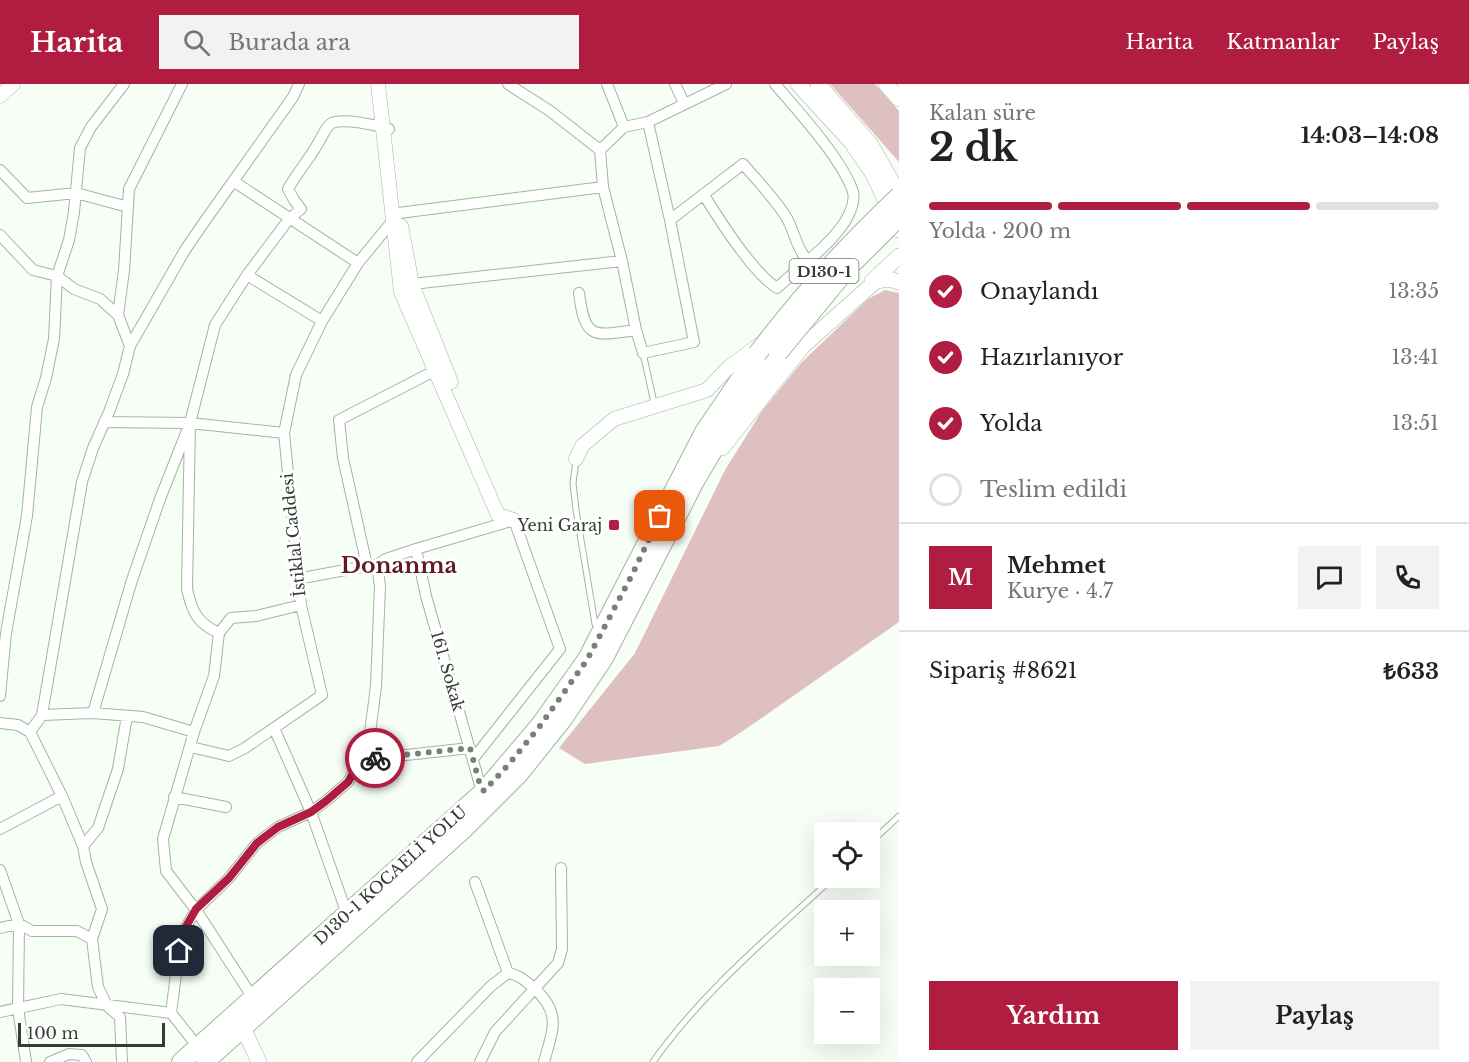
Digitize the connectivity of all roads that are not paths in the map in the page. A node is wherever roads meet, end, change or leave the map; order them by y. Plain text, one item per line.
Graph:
1 (13, 84) edge
2 (124, 84) edge
3 (182, 84) edge
4 (299, 84) edge
5 (378, 84) edge
6 (385, 84) edge
7 (508, 84) edge
8 (607, 84) edge
9 (675, 84) edge
10 (726, 84) edge
11 (775, 84) edge
12 (798, 84) edge
13 (818, 84) edge
14 (886, 84) edge
15 (0, 96) edge
16 (899, 99) edge
17 (684, 103) junction
18 (648, 122) junction
19 (624, 127) junction
20 (385, 128) junction
21 (600, 150) junction
22 (0, 170) edge
23 (233, 181) junction
24 (603, 187) junction
25 (76, 193) junction
26 (704, 195) junction
27 (899, 195) edge
28 (128, 207) junction
29 (396, 217) junction
30 (899, 217) edge
31 (289, 219) junction
32 (670, 220) junction
33 (899, 230) edge
34 (0, 235) edge
35 (899, 256) edge
36 (807, 260) junction
37 (622, 261) junction
38 (358, 263) junction
39 (247, 275) junction
40 (57, 276) junction
41 (899, 282) edge
42 (406, 288) junction
43 (579, 293) dead end
44 (844, 308) junction
45 (118, 315) junction
46 (322, 321) junction
47 (636, 330) junction
48 (774, 331) junction
49 (130, 346) junction
50 (643, 353) junction
51 (440, 367) junction
52 (655, 407) junction
53 (104, 422) junction
54 (190, 423) junction
55 (284, 433) junction
56 (576, 459) joint
57 (694, 483) junction
58 (514, 520) junction
59 (416, 549) junction
60 (372, 566) junction
61 (297, 579) junction
62 (301, 605) junction
63 (595, 624) dead end
64 (219, 633) junction
65 (0, 696) edge
66 (93, 713) junction
67 (42, 715) junction
68 (127, 716) junction
69 (0, 723) edge
70 (274, 728) junction
71 (30, 732) junction
72 (194, 732) junction
73 (190, 747) junction
74 (472, 754) junction
75 (361, 760) junction
76 (484, 791) junction
77 (62, 796) junction
78 (174, 797) junction
79 (226, 807) dead end
80 (311, 812) junction
81 (899, 816) edge
82 (0, 829) edge
83 (880, 834) edge
84 (83, 846) junction
85 (561, 868) dead end
86 (0, 870) edge
87 (475, 882) dead end
88 (822, 888) edge
89 (196, 909) junction
90 (347, 914) junction
91 (19, 924) junction
92 (0, 928) edge
93 (92, 939) junction
94 (508, 973) junction
95 (535, 989) junction
96 (254, 998) junction
97 (107, 1006) junction
98 (18, 1008) junction
99 (0, 1012) edge
100 (171, 1013) junction
101 (240, 1020) junction
102 (201, 1055) edge
103 (26, 1062) edge
104 (50, 1062) edge
105 (86, 1062) edge
106 (122, 1062) edge
107 (182, 1062) edge
108 (259, 1062) edge
109 (417, 1062) edge
110 (480, 1062) edge
111 (544, 1062) edge
112 (653, 1062) edge

1 - 15 street
2 - 25 street
3 - 28 street
4 - 23 street
5 - 20 street
6 - 20 street
7 - 21 street
8 - 19 street
9 - 17 street
10 - 17 street
11 - 36 street
12 - 33 main road
13 - 27 main road
14 - 16 main road
17 - 18 street
18 - 19 street
18 - 32 street
19 - 21 street
20 - 29 street
20 - 31 street
21 - 24 street
22 - 25 street
23 - 31 street
23 - 49 street
24 - 29 street
24 - 37 street
25 - 28 street
25 - 40 street
26 - 32 street
26 - 36 street
26 - 36 street
27 - 48 highway, D130-1 KOCAELİ YOLU / D130-1, bridge
28 - 45 street
29 - 38 street, İstiklal Caddesi
29 - 42 street
30 - 57 highway, D130-1, bridge
31 - 38 street
31 - 39 street
32 - 50 street
34 - 40 street
35 - 44 main road
37 - 42 street
37 - 47 street
38 - 46 street, İstiklal Caddesi
39 - 46 street
39 - 54 street
40 - 45 street
40 - 65 street
41 - 44 main road
42 - 51 street
43 - 47 street
44 - 57 main road
45 - 49 street
46 - 55 street, İstiklal Caddesi
47 - 50 street
48 - 52 street
48 - 76 highway, D130-1 KOCAELİ YOLU / D130-1, bridge
49 - 53 street
50 - 52 lane
51 - 58 street
51 - 60 street
52 - 56 street
53 - 54 street
53 - 67 street
54 - 55 street
54 - 64 street
54 - 66 street
55 - 61 street, İstiklal Caddesi
56 - 63 lane
57 - 101 highway, D130-1
58 - 59 street
58 - 74 street
59 - 60 street
59 - 74 street, 161. Sokak
60 - 61 street
60 - 75 street
61 - 62 street, İstiklal Caddesi
62 - 64 street, İstiklal Caddesi
62 - 70 street
64 - 72 street
66 - 67 street
66 - 68 street
67 - 71 street
68 - 72 street
68 - 84 street
69 - 71 street
70 - 73 street
70 - 80 street
71 - 77 street
72 - 73 street
73 - 78 street
74 - 75 street
74 - 76 street, 161. Sokak
75 - 80 street
76 - 90 highway, D130-1 KOCAELİ YOLU / D130-1
77 - 82 street
77 - 84 street
78 - 79 street
78 - 89 street
80 - 89 street
80 - 90 street
81 - 83 lane
84 - 93 street
85 - 95 street
86 - 91 street
87 - 94 street
88 - 112 lane
89 - 96 street
89 - 100 street
90 - 96 highway, D130-1 KOCAELİ YOLU / D130-1
91 - 92 street
91 - 93 street
91 - 98 street
93 - 97 street
94 - 95 street
94 - 109 street
95 - 110 street
95 - 111 street
96 - 101 highway, D130-1 KOCAELİ YOLU / D130-1
97 - 98 street
97 - 100 street
97 - 106 street
98 - 99 street
98 - 103 street
100 - 102 street
101 - 102 highway, D130-1
101 - 108 main road
102 - 107 highway, D130-1
104 - 105 street

